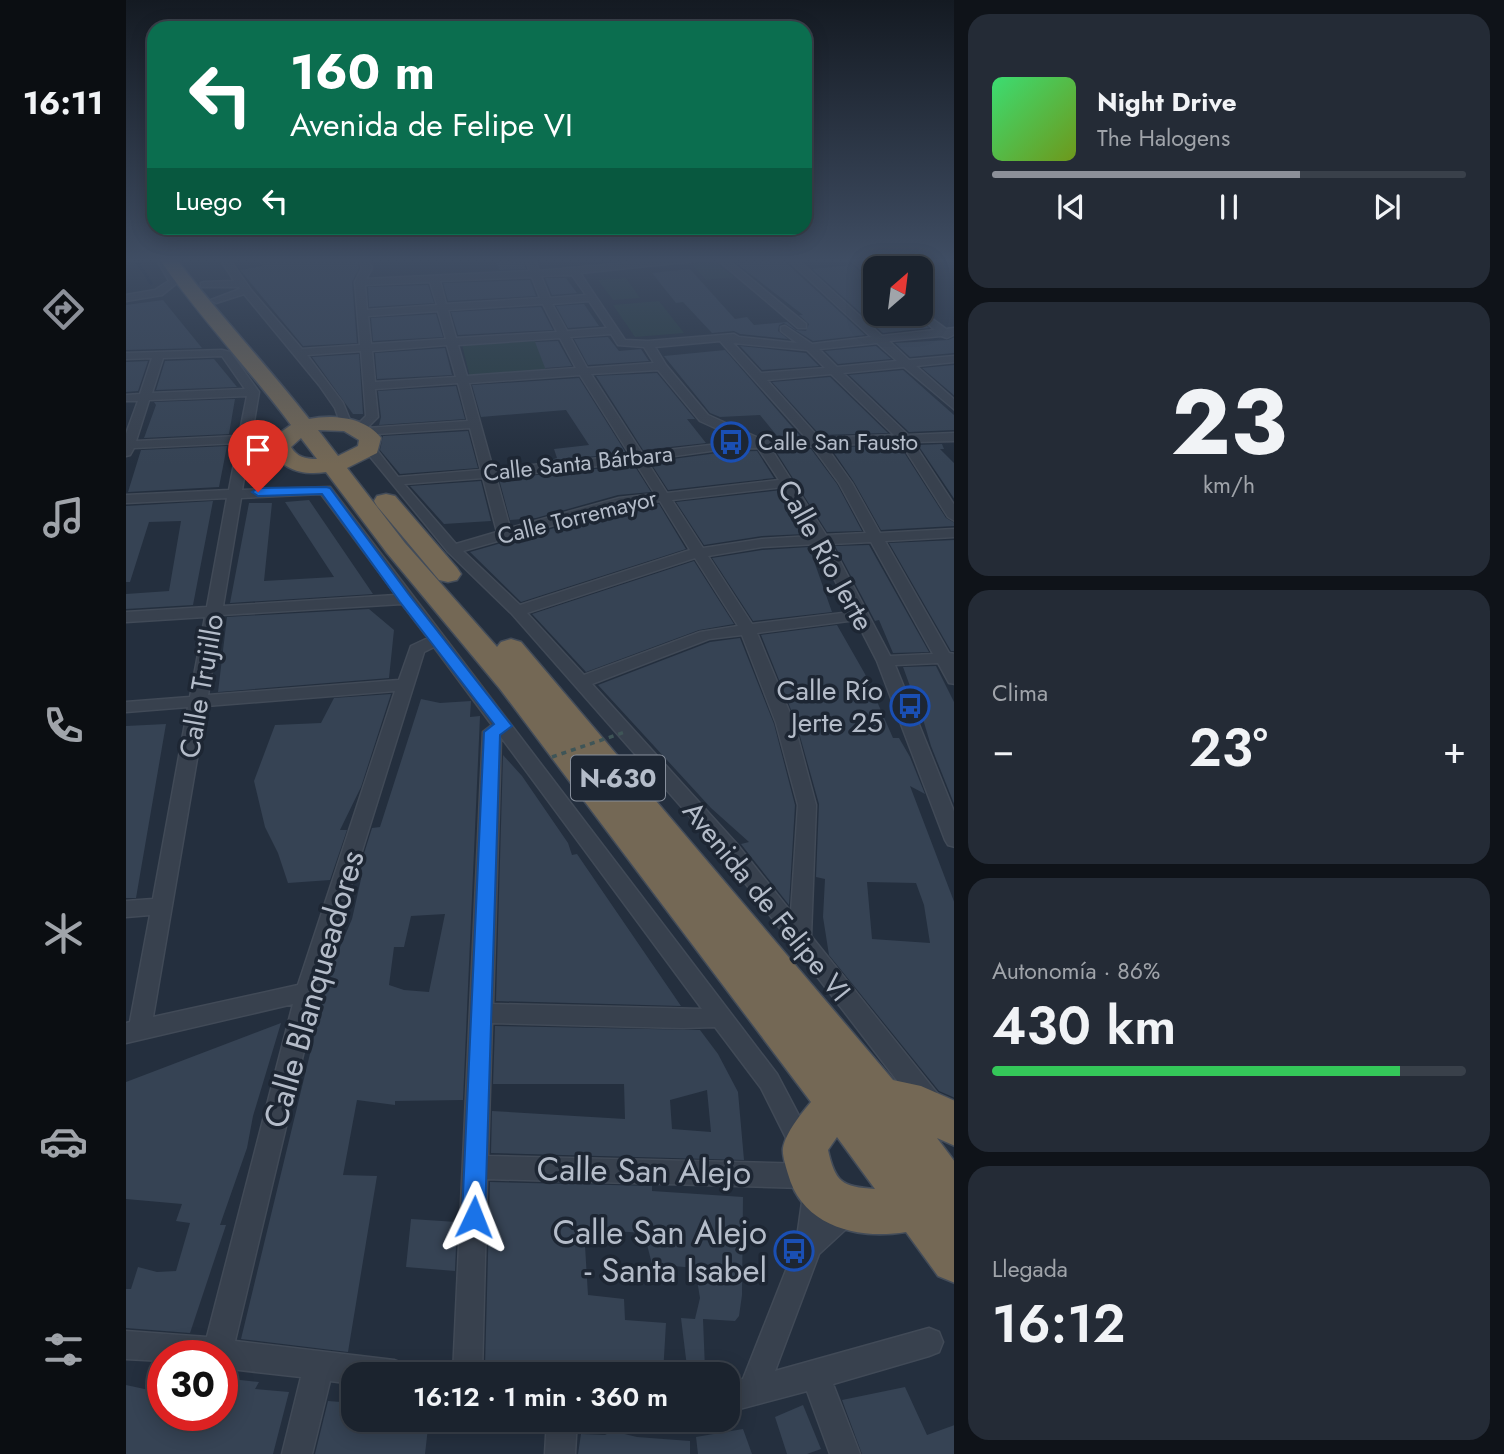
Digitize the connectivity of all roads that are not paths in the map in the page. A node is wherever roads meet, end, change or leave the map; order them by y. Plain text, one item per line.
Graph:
1 (221, 328) edge
2 (242, 328) edge
3 (280, 328) edge
4 (364, 328) edge
5 (448, 328) edge
6 (560, 328) edge
7 (611, 328) edge
8 (791, 328) edge
9 (866, 328) edge
10 (785, 329) junction
11 (613, 331) junction
12 (949, 332) edge
13 (563, 334) junction
14 (724, 339) junction
15 (879, 340) junction
16 (451, 342) junction
17 (954, 342) edge
18 (648, 344) junction
19 (810, 347) junction
20 (366, 348) junction
21 (302, 352) junction
22 (159, 355) junction
23 (126, 356) edge
24 (954, 359) edge
25 (907, 364) junction
26 (662, 366) junction
27 (834, 370) junction
28 (584, 371) junction
29 (759, 377) junction
30 (463, 380) junction
31 (370, 386) junction
32 (253, 392) junction
33 (145, 397) junction
34 (126, 398) edge
35 (954, 407) edge
36 (704, 418) junction
37 (476, 424) junction
38 (312, 425) junction
39 (954, 437) edge
40 (905, 439) junction
41 (816, 442) junction
42 (762, 444) junction
43 (725, 445) junction
44 (127, 447) edge
45 (243, 447) junction
46 (350, 450) junction
47 (282, 452) junction
48 (639, 457) junction
49 (490, 473) junction
50 (394, 481) junction
51 (787, 483) junction
52 (235, 493) junction
53 (662, 496) junction
54 (126, 499) edge
55 (954, 517) edge
56 (954, 533) edge
57 (505, 534) junction
58 (875, 537) junction
59 (821, 539) junction
60 (453, 549) junction
61 (697, 553) junction
62 (405, 599) junction
63 (214, 611) junction
64 (517, 611) junction
65 (861, 615) junction
66 (126, 617) edge
67 (748, 631) junction
68 (437, 640) junction
69 (949, 659) edge
70 (885, 662) junction
71 (954, 679) edge
72 (582, 682) junction
73 (406, 685) junction
74 (198, 701) junction
75 (126, 707) edge
76 (504, 726) junction
77 (950, 817) edge
78 (954, 840) edge
79 (162, 906) junction
80 (126, 909) edge
81 (800, 938) junction
82 (307, 992) junction
83 (482, 1013) junction
84 (722, 1017) junction
85 (133, 1031) edge
86 (860, 1101) junction
87 (944, 1118) edge
88 (476, 1167) junction
89 (821, 1180) junction
90 (944, 1198) edge
91 (809, 1245) junction
92 (954, 1259) edge
93 (220, 1340) edge
94 (929, 1342) dead end
95 (126, 1345) edge
96 (147, 1346) edge
97 (238, 1356) edge
98 (468, 1362) edge
99 (319, 1365) junction
100 (341, 1368) edge
101 (815, 1374) junction
102 (740, 1395) edge
103 (561, 1432) edge
104 (297, 1454) edge
105 (560, 1454) edge
106 (845, 1454) edge

1 - 38 highway, N-630
2 - 38 highway, N-630
3 - 21 street, Avenida de Felipe VI
4 - 20 street
5 - 16 street
6 - 13 street
7 - 11 street
8 - 10 street
9 - 15 street
10 - 14 street
10 - 19 street
11 - 13 street
11 - 18 street
12 - 15 street
12 - 17 street
13 - 16 street
13 - 28 street
14 - 18 street
14 - 19 street
14 - 29 street
15 - 19 street
15 - 25 street
16 - 20 street
16 - 30 street
18 - 26 street
19 - 27 street
20 - 21 street
20 - 31 street
21 - 46 street, Avenida de Felipe VI
22 - 23 street
22 - 32 street
22 - 33 street
24 - 25 street
25 - 27 street
25 - 35 street
26 - 28 street
26 - 36 street
27 - 29 street
27 - 40 street
28 - 30 street
28 - 48 street
29 - 41 street
30 - 31 street
30 - 37 street
31 - 46 street
32 - 33 street
32 - 45 street, Calle Trujillo
33 - 34 street
33 - 44 street
36 - 42 street
36 - 43 street
37 - 46 street
37 - 49 street
38 - 46 highway, N-630
38 - 46 highway
38 - 47 highway
39 - 40 street
40 - 41 street
40 - 55 street
41 - 42 street
41 - 58 street
42 - 43 street, Calle Santa Bárbara
42 - 51 street, Calle Río Jerte
43 - 48 street, Calle Santa Bárbara
44 - 45 street
45 - 47 street
45 - 52 street, Calle Trujillo
46 - 47 highway
46 - 50 street, Avenida de Felipe VI
46 - 52 street
46 - 62 street, Avenida de Felipe VI
46 - 86 highway, Avenida de Felipe VI / N-630
48 - 49 street, Calle Santa Bárbara
48 - 53 street
49 - 50 street, Calle Santa Bárbara
49 - 57 street
50 - 60 street, Avenida de Felipe VI
51 - 53 street, Calle Torremayor
51 - 59 street, Calle Río Jerte
52 - 54 street
52 - 63 street, Calle Trujillo
53 - 57 street, Calle Torremayor
53 - 61 street
56 - 58 street
57 - 60 street, Calle Torremayor
58 - 59 street
58 - 69 street
59 - 61 street
59 - 65 street, Calle Río Jerte
60 - 64 street, Avenida de Felipe VI
61 - 64 street
61 - 67 street
62 - 63 street
62 - 68 street, Avenida de Felipe VI
63 - 66 street
63 - 74 street, Calle Trujillo
64 - 72 street, Avenida de Felipe VI
65 - 67 street
65 - 70 street, Calle Río Jerte
67 - 72 street
67 - 81 street
68 - 73 street, Calle Blanqueadores
68 - 76 street, Avenida de Felipe VI
69 - 70 street
69 - 71 street
70 - 77 street, Calle Río Jerte
72 - 81 street, Avenida de Felipe VI
73 - 74 street
73 - 82 street, Calle Blanqueadores
74 - 75 street
74 - 79 street, Calle Trujillo
76 - 83 street
76 - 84 street, Avenida de Felipe VI
77 - 78 street, Calle Río Jerte
79 - 80 street
79 - 85 street, Calle Trujillo
81 - 87 street, Avenida de Felipe VI
82 - 85 street
82 - 93 street, Calle Blanqueadores
83 - 84 street
83 - 88 street
84 - 89 street, Avenida de Felipe VI
86 - 87 highway
86 - 89 highway
86 - 90 highway, N-630
88 - 89 street, Calle San Alejo
88 - 98 street
89 - 90 highway
89 - 91 street
89 - 91 street
90 - 92 highway, N-630
91 - 102 street
94 - 101 street
95 - 96 street
97 - 99 street
99 - 100 street
99 - 104 street
101 - 102 street
101 - 106 street
103 - 105 street

